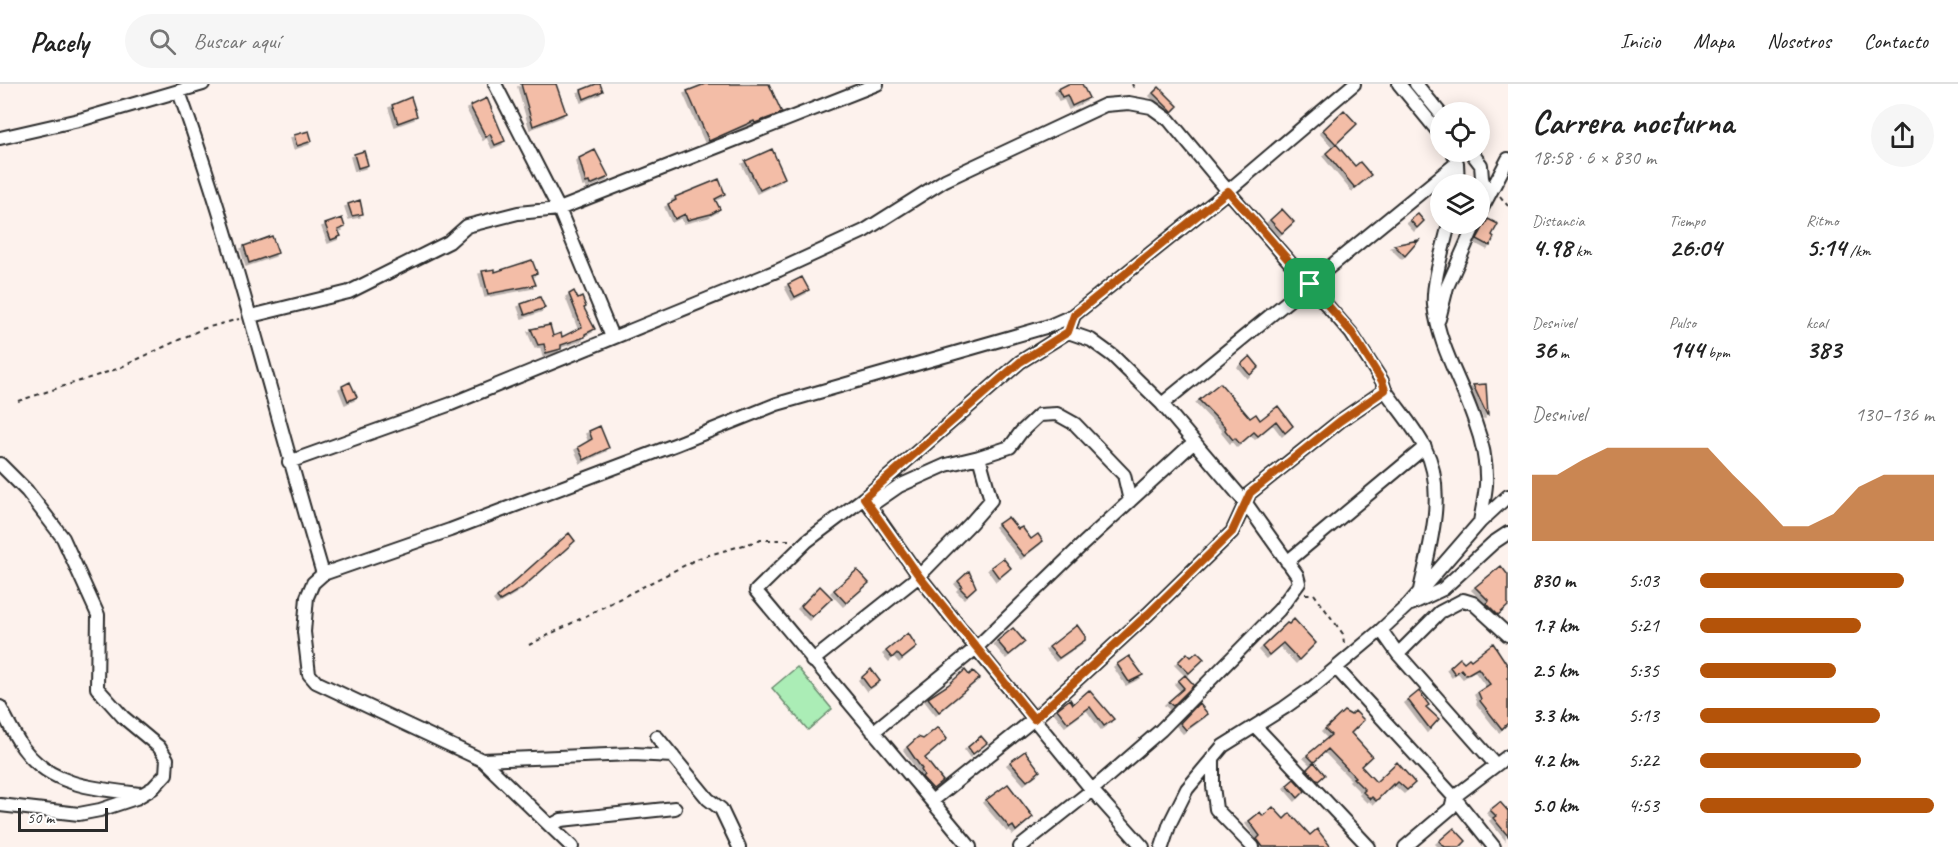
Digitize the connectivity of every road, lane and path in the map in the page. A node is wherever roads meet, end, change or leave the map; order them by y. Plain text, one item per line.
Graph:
1 (203, 84) edge
2 (495, 84) edge
3 (877, 84) edge
4 (1354, 84) edge
5 (1399, 84) edge
6 (1416, 84) edge
7 (179, 92) junction
8 (1431, 102) edge
9 (1430, 122) edge
10 (0, 138) edge
11 (1508, 159) edge
12 (1449, 162) edge
13 (1228, 191) junction
14 (1490, 193) edge
15 (559, 209) junction
16 (1447, 234) edge
17 (1471, 234) edge
18 (1310, 284) junction
19 (1074, 315) junction
20 (251, 316) junction
21 (1438, 323) junction
22 (1068, 332) junction
23 (612, 337) junction
24 (1385, 390) junction
25 (18, 401) dead end
26 (1162, 404) junction
27 (1194, 442) junction
28 (1425, 447) junction
29 (979, 457) junction
30 (289, 462) junction
31 (0, 464) edge
32 (1508, 496) edge
33 (1130, 501) junction
34 (867, 502) junction
35 (1245, 502) junction
36 (1480, 522) junction
37 (1508, 533) edge
38 (807, 541) junction
39 (1287, 562) junction
40 (323, 574) junction
41 (919, 576) junction
42 (1420, 590) junction
43 (1286, 602) junction
44 (1409, 604) junction
45 (1381, 630) junction
46 (1508, 635) edge
47 (529, 645) dead end
48 (976, 648) junction
49 (1398, 654) junction
50 (813, 661) junction
51 (1341, 665) junction
52 (0, 707) edge
53 (1034, 719) junction
54 (1256, 726) junction
55 (873, 732) junction
56 (657, 737) dead end
57 (673, 756) junction
58 (1508, 756) edge
59 (1213, 757) junction
60 (482, 760) junction
61 (1496, 765) junction
62 (1092, 790) junction
63 (143, 794) junction
64 (1454, 796) junction
65 (932, 801) junction
66 (0, 805) edge
67 (675, 808) dead end
68 (550, 826) junction
69 (572, 847) edge
70 (739, 847) edge
71 (970, 847) edge
72 (1020, 847) edge
73 (1143, 847) edge
74 (1162, 847) edge
75 (1253, 847) edge
76 (1369, 847) edge
77 (1405, 847) edge
78 (1494, 847) edge

1 - 7 street
2 - 15 street
3 - 15 street
4 - 13 street
5 - 9 street
6 - 8 street
7 - 10 street
7 - 20 street
11 - 14 street
12 - 18 street
13 - 18 street
13 - 19 street
13 - 23 street
15 - 20 street
15 - 23 street
16 - 21 street
17 - 21 street
18 - 24 street
18 - 26 street
19 - 22 street
19 - 40 street
20 - 25 path
20 - 30 street
21 - 36 street
22 - 26 street
22 - 34 street
23 - 30 street
24 - 28 street
24 - 35 street
26 - 27 street
27 - 33 street
27 - 35 street
28 - 39 street
28 - 42 street
29 - 33 street
29 - 34 street
29 - 41 street
30 - 40 street
31 - 63 street
32 - 36 street
33 - 48 street
34 - 38 street
34 - 41 street
35 - 39 street
35 - 53 street
36 - 42 street
37 - 44 street
38 - 47 path
38 - 50 street
39 - 43 street
40 - 60 street
41 - 48 street
41 - 50 street
42 - 44 street
43 - 51 path
43 - 62 street
44 - 45 street
45 - 49 street
45 - 51 street
46 - 49 street
48 - 53 street
48 - 55 street
49 - 61 street
50 - 55 street
51 - 54 street
51 - 64 street
52 - 63 street
53 - 62 street
53 - 65 street
54 - 59 street
54 - 76 street
55 - 65 street
56 - 57 street
57 - 60 street
57 - 70 street
58 - 61 street
59 - 74 street
59 - 75 street
60 - 68 street
61 - 64 street
62 - 72 street
62 - 73 street
63 - 66 street
64 - 77 street
64 - 78 street
65 - 71 street
67 - 68 street
68 - 69 street

